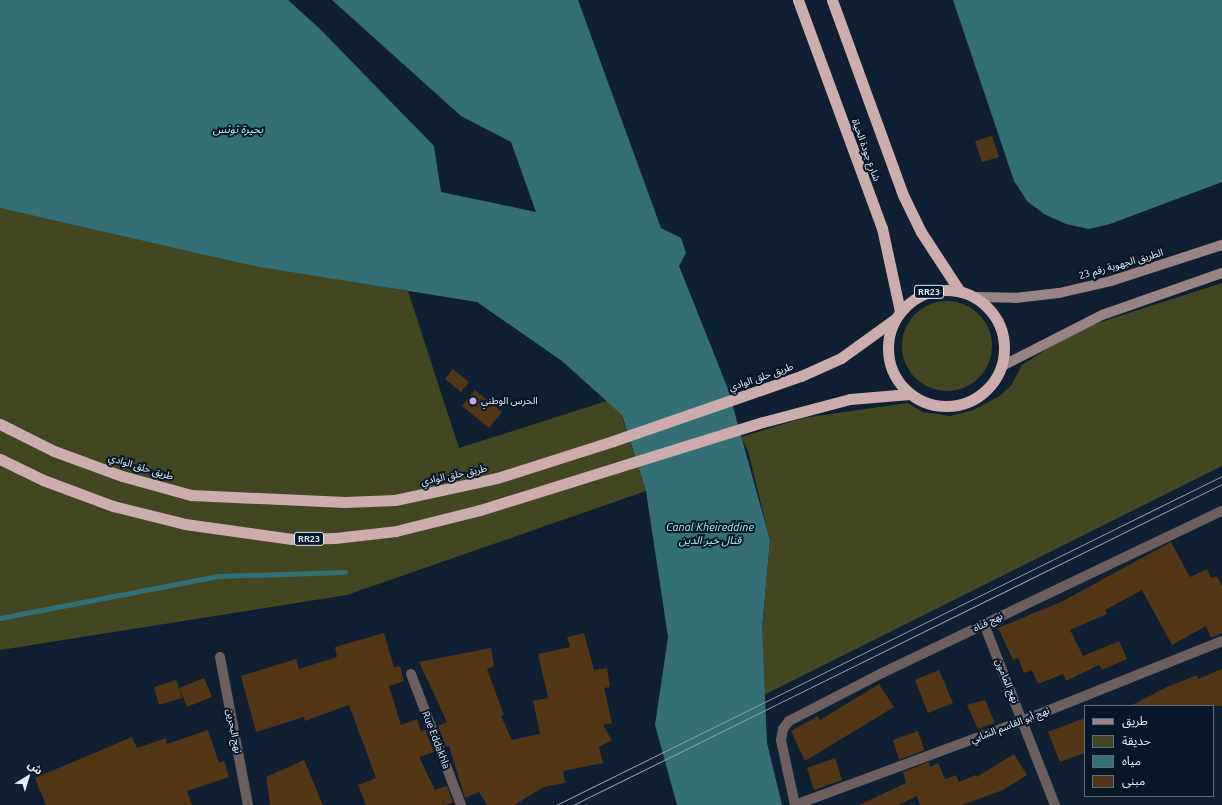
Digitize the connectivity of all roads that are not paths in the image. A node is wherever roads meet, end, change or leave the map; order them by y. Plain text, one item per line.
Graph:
1 (798, 0) edge
2 (832, 0) edge
3 (1222, 245) edge
4 (1222, 273) edge
5 (959, 290) junction
6 (976, 297) junction
7 (897, 315) junction
8 (1002, 366) junction
9 (910, 394) junction
10 (0, 424) edge
11 (0, 459) edge
12 (1222, 511) edge
13 (984, 624) junction
14 (1222, 641) edge
15 (220, 657) dead end
16 (411, 674) dead end
17 (1022, 721) junction
18 (248, 805) edge
19 (461, 805) edge
20 (795, 805) edge
21 (1055, 805) edge

1 - 7 highway, شارع جودة الحياة
2 - 5 highway, شارع جودة الحياة / RR23
3 - 6 main road, الطريق الجهوية رقم 23 / RR23
4 - 8 main road
5 - 6 highway, الطريق الجهوية رقم 23 / RR23
5 - 7 highway, الطريق الجهوية رقم 23 / RR23
6 - 8 highway, الطريق الجهوية رقم 23 / RR23
7 - 9 highway, الطريق الجهوية رقم 23 / RR23
7 - 10 highway, طريق حلق الوادي / RR23
8 - 9 highway, الطريق الجهوية رقم 23 / RR23
9 - 11 highway, RR23
12 - 13 street, نهج قناة
13 - 17 street, نهج المامون
13 - 20 street, نهج قناة
14 - 17 street, نهج أبو القاسم الشابي
15 - 18 street, نهج البحرين
16 - 19 street, Rue Eddakhla
17 - 20 street, نهج أبو القاسم الشابي
17 - 21 street, نهج المامون

